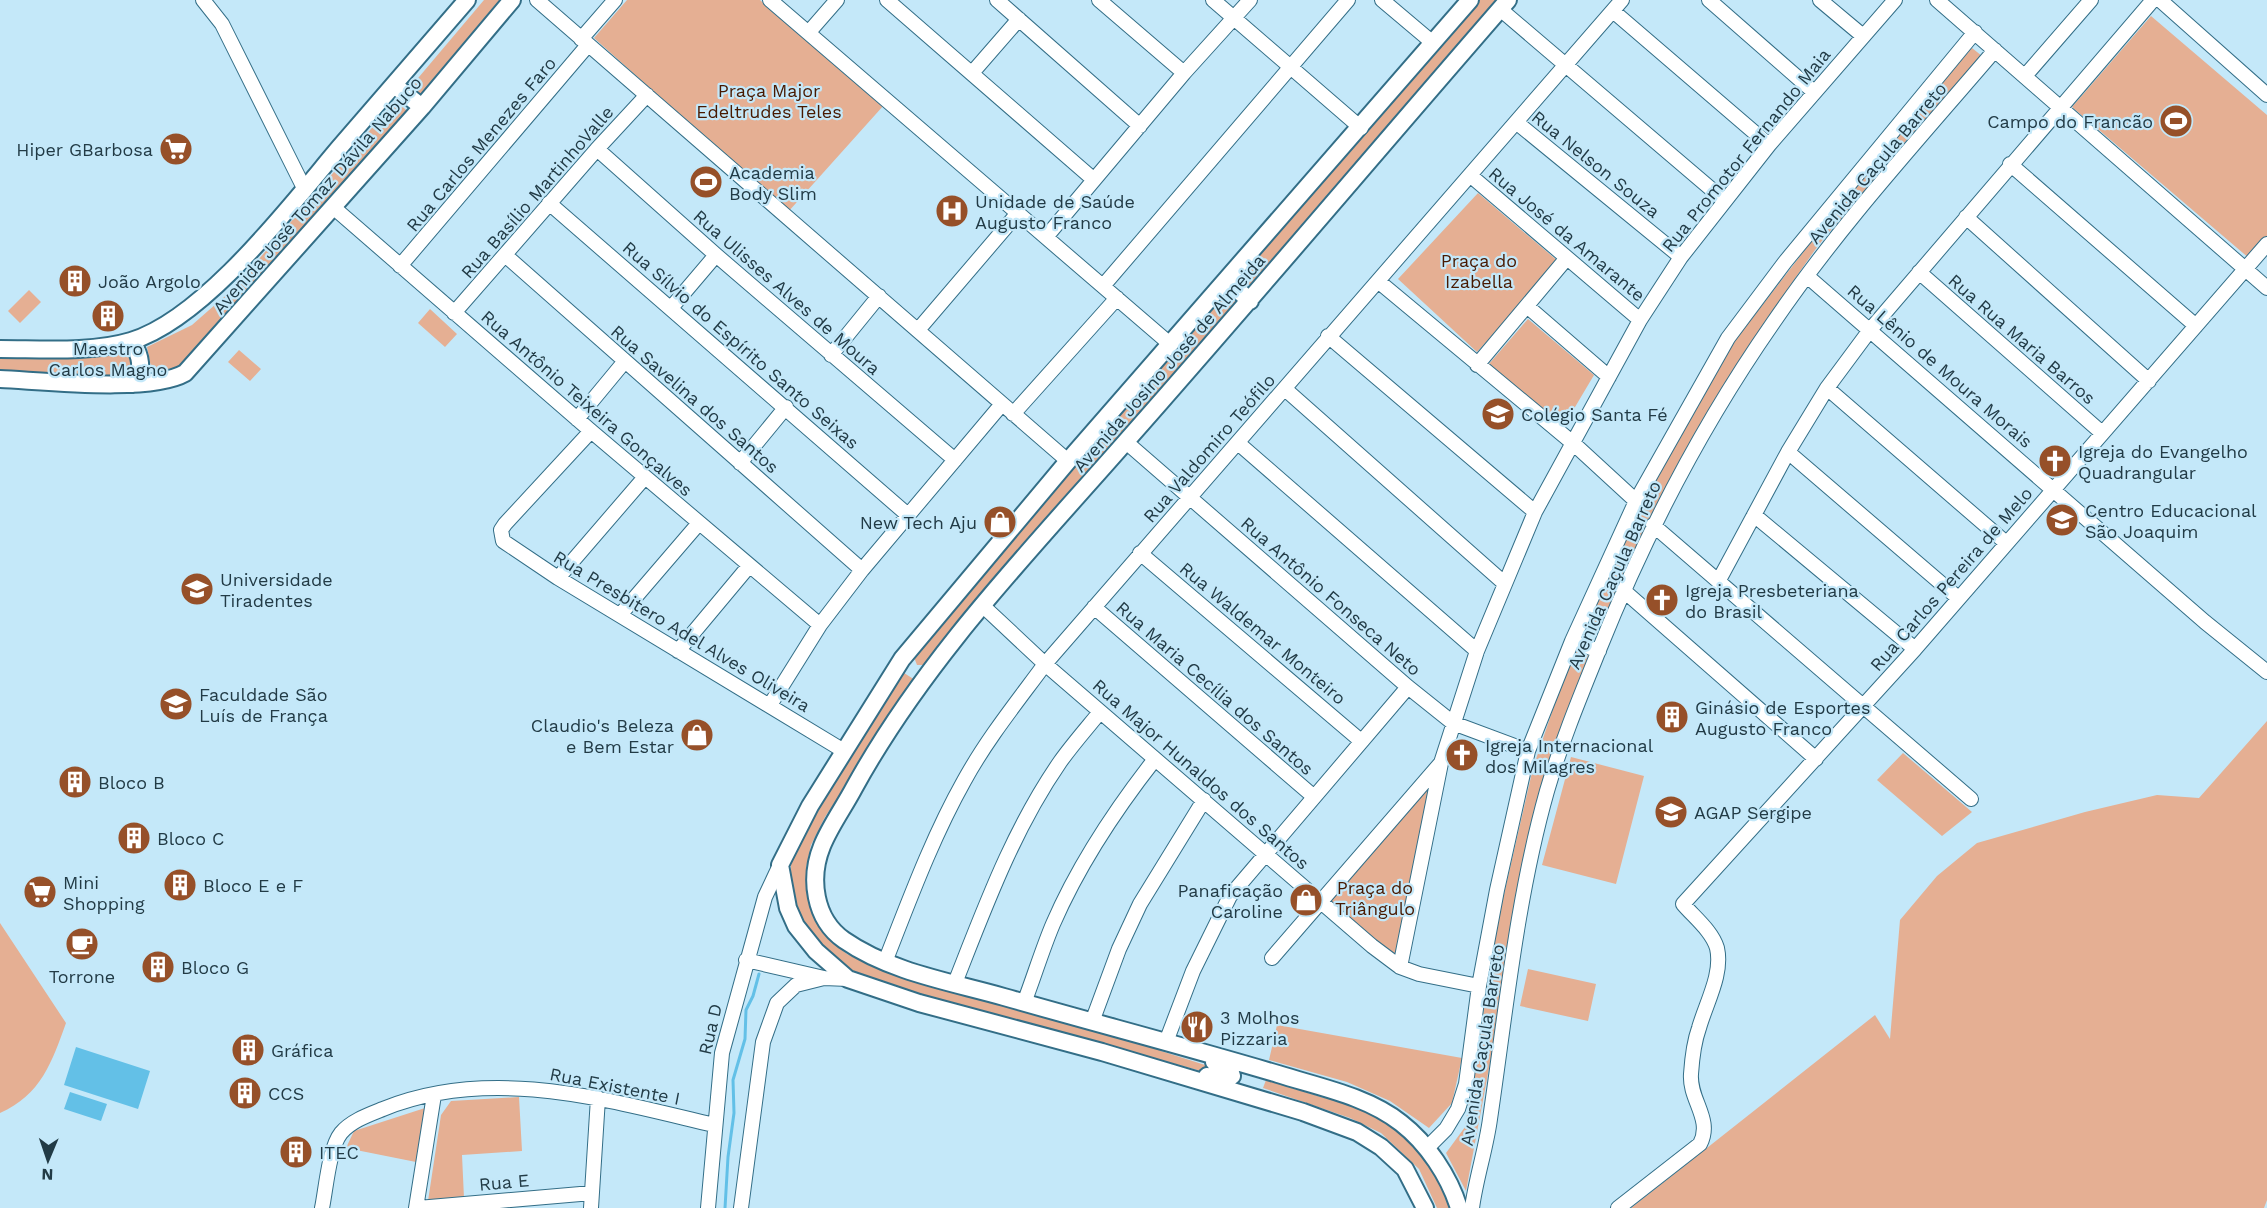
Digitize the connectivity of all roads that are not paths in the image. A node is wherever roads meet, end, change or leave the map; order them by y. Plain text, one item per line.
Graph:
1 (203, 0) edge
2 (467, 0) edge
3 (512, 0) edge
4 (537, 0) edge
5 (615, 0) edge
6 (770, 0) edge
7 (837, 0) edge
8 (887, 0) edge
9 (997, 0) edge
10 (1099, 0) edge
11 (1213, 0) edge
12 (1250, 0) edge
13 (1348, 0) edge
14 (1382, 0) edge
15 (1470, 0) edge
16 (1622, 0) edge
17 (1709, 0) edge
18 (1820, 0) edge
19 (1895, 0) edge
20 (1937, 0) edge
21 (2091, 0) edge
22 (2153, 0) edge
23 (2160, 0) edge
24 (1504, 5) edge
25 (1613, 11) junction
26 (1233, 19) junction
27 (1019, 20) junction
28 (809, 32) junction
29 (1974, 32) junction
30 (1863, 36) junction
31 (585, 42) junction
32 (1433, 43) junction
33 (1995, 50) junction
34 (1564, 64) junction
35 (1290, 65) junction
36 (972, 73) junction
37 (1184, 73) junction
38 (2025, 76) junction
39 (394, 85) junction
40 (1814, 92) junction
41 (647, 95) junction
42 (2267, 95) edge
43 (2060, 106) junction
44 (422, 107) junction
45 (1516, 122) junction
46 (1140, 126) junction
47 (1361, 128) junction
48 (1768, 145) junction
49 (597, 149) junction
50 (1878, 149) junction
51 (2010, 164) junction
52 (1896, 165) junction
53 (1471, 176) junction
54 (1093, 179) junction
55 (305, 190) junction
56 (1724, 200) junction
57 (549, 203) junction
58 (333, 207) junction
59 (1018, 213) junction
60 (1966, 217) junction
61 (1046, 237) junction
62 (2267, 244) edge
63 (505, 255) junction
64 (716, 255) junction
65 (1681, 257) junction
66 (1566, 259) junction
67 (400, 266) junction
68 (2246, 269) junction
69 (1919, 272) junction
70 (1807, 276) junction
71 (1227, 280) junction
72 (1377, 281) junction
73 (1103, 286) junction
74 (2267, 288) edge
75 (879, 296) junction
76 (1117, 298) junction
77 (1250, 301) junction
78 (1528, 307) junction
79 (671, 308) junction
80 (454, 313) junction
81 (1640, 320) junction
82 (2196, 326) junction
83 (918, 330) junction
84 (1870, 330) junction
85 (1328, 336) junction
86 (132, 341) junction
87 (1170, 344) junction
88 (0, 349) edge
89 (831, 355) junction
90 (625, 361) junction
91 (1477, 365) junction
92 (1609, 377) junction
93 (0, 379) edge
94 (2148, 381) junction
95 (133, 384) junction
96 (1827, 388) junction
97 (1285, 389) junction
98 (1002, 404) junction
99 (786, 406) junction
100 (1013, 414) junction
101 (577, 419) junction
102 (591, 431) junction
103 (2102, 433) junction
104 (1126, 442) junction
105 (1238, 443) junction
106 (1574, 444) junction
107 (1788, 452) junction
108 (955, 460) junction
109 (1068, 461) junction
110 (740, 463) junction
111 (645, 477) junction
112 (2054, 488) junction
113 (1190, 498) junction
114 (1636, 501) junction
115 (1535, 512) junction
116 (1755, 515) junction
117 (909, 516) junction
118 (699, 523) junction
119 (1653, 525) junction
120 (2005, 542) junction
121 (1140, 553) junction
122 (749, 567) junction
123 (862, 570) junction
124 (558, 578) junction
125 (1719, 580) junction
126 (1504, 583) junction
127 (1623, 590) junction
128 (1957, 597) junction
129 (982, 604) junction
130 (1094, 608) junction
131 (620, 615) junction
132 (820, 625) junction
133 (1572, 642) junction
134 (1914, 648) junction
135 (678, 651) junction
136 (1477, 651) junction
137 (1599, 651) junction
138 (902, 659) junction
139 (1045, 664) junction
140 (2267, 672) edge
141 (926, 675) junction
142 (1407, 687) junction
143 (770, 705) junction
144 (1864, 705) junction
145 (1100, 712) junction
146 (1454, 723) junction
147 (1361, 741) junction
148 (844, 751) junction
149 (1528, 751) junction
150 (1155, 759) junction
151 (1816, 759) junction
152 (1441, 763) junction
153 (1313, 796) junction
154 (1971, 799) dead end
155 (1204, 800) junction
156 (1265, 852) junction
157 (780, 865) junction
158 (1320, 900) junction
159 (1272, 958) dead end
160 (746, 960) junction
161 (885, 962) junction
162 (1400, 968) junction
163 (824, 978) junction
164 (849, 979) junction
165 (955, 983) junction
166 (1479, 986) junction
167 (1024, 1003) junction
168 (1092, 1022) junction
169 (1166, 1042) junction
170 (1157, 1069) junction
171 (1326, 1089) junction
172 (434, 1095) junction
173 (598, 1098) junction
174 (1326, 1120) junction
175 (714, 1125) junction
176 (1427, 1148) junction
177 (592, 1193) junction
178 (322, 1208) edge
179 (417, 1208) edge
180 (591, 1208) edge
181 (708, 1208) edge
182 (741, 1208) edge
183 (1425, 1208) edge
184 (1459, 1208) edge
185 (1472, 1208) edge
186 (1618, 1208) edge

1 - 55 street
2 - 39 main road, Avenida José Tomaz Dávila Nabuco
3 - 44 main road, Avenida José Tomaz Dávila Nabuco
4 - 31 street
5 - 31 street, Rua Carlos Menezes Faro
6 - 28 street
7 - 28 street
8 - 36 street
9 - 27 street
10 - 37 street
11 - 26 street
12 - 26 street
13 - 35 street
14 - 32 street
15 - 32 main road, Avenida Josino José de Almeida
16 - 25 street, Rua Valdomiro Teófilo
17 - 40 street
18 - 30 street
19 - 30 street, Rua Promotor Fernando Maia
20 - 29 street
21 - 38 street
22 - 43 street
23 - 42 street
24 - 34 street
24 - 77 main road, Avenida Josino José de Almeida
25 - 34 street, Rua Valdomiro Teófilo
25 - 48 street
26 - 35 street
26 - 37 street
27 - 36 street
27 - 46 street
28 - 59 street
29 - 33 street
29 - 50 street, Avenida Caçula Barreto
30 - 40 street, Rua Promotor Fernando Maia
31 - 41 street
31 - 67 street, Rua Carlos Menezes Faro
32 - 47 main road, Avenida Josino José de Almeida
33 - 38 street
33 - 52 street, Avenida Caçula Barreto
34 - 45 street, Rua Valdomiro Teófilo
34 - 56 street
35 - 47 street
35 - 73 street
36 - 54 street
37 - 46 street
38 - 43 street
39 - 44 main road
39 - 55 main road, Avenida José Tomaz Dávila Nabuco
40 - 48 street, Rua Promotor Fernando Maia
41 - 49 street, Rua Basílio MartinhoValle
41 - 75 street
43 - 51 street
43 - 68 street
44 - 58 main road, Avenida José Tomaz Dávila Nabuco
45 - 53 street, Rua Valdomiro Teófilo
45 - 65 street, Rua Nelson Souza
46 - 54 street
47 - 71 main road, Avenida Josino José de Almeida
48 - 56 street, Rua Promotor Fernando Maia
49 - 57 street, Rua Basílio MartinhoValle
49 - 64 street, Rua Ulisses Alves de Moura
50 - 52 street
50 - 114 street, Avenida Caçula Barreto
51 - 60 street
51 - 82 street
52 - 70 street, Avenida Caçula Barreto
53 - 66 street, Rua José da Amarante
53 - 72 street, Rua Valdomiro Teófilo
54 - 61 street
55 - 86 main road, Avenida José Tomaz Dávila Nabuco
56 - 65 street, Rua Promotor Fernando Maia
57 - 63 street, Rua Basílio MartinhoValle
57 - 79 street, Rua Sílvio do Espírito Santo Seixas
58 - 67 street, Rua Antônio Teixeira Gonçalves
58 - 95 main road, Avenida José Tomaz Dávila Nabuco
59 - 61 street
59 - 83 street
60 - 69 street
60 - 94 street
61 - 73 street
62 - 68 street, Rua Carlos Pereira de Melo
63 - 80 street, Rua Basílio MartinhoValle
63 - 90 street, Rua Savelina dos Santos
64 - 79 street
64 - 89 street, Rua Ulisses Alves de Moura
65 - 81 street, Rua Promotor Fernando Maia
66 - 78 street
66 - 81 street, Rua José da Amarante
67 - 80 street, Rua Antônio Teixeira Gonçalves
68 - 74 street
68 - 82 street, Rua Carlos Pereira de Melo
69 - 84 street
69 - 103 street, Rua Rua Maria Barros
70 - 84 street, Rua Lênio de Moura Morais
70 - 119 street, Avenida Caçula Barreto
71 - 77 main road
71 - 87 main road, Avenida Josino José de Almeida
72 - 85 street, Rua Valdomiro Teófilo
72 - 91 street
73 - 76 street
75 - 83 street
75 - 89 street
76 - 87 street
76 - 100 street
77 - 104 main road, Avenida Josino José de Almeida
78 - 91 street
78 - 92 street
79 - 99 street, Rua Sílvio do Espírito Santo Seixas
80 - 101 street, Rua Antônio Teixeira Gonçalves
81 - 92 street, Rua Promotor Fernando Maia
82 - 94 street, Rua Carlos Pereira de Melo
83 - 98 street
84 - 96 street
84 - 112 street, Rua Lênio de Moura Morais
85 - 97 street, Rua Valdomiro Teófilo
85 - 115 street
86 - 88 main road
86 - 95 main road
87 - 109 main road, Avenida Josino José de Almeida
89 - 108 street, Rua Ulisses Alves de Moura
90 - 101 street
90 - 110 street, Rua Savelina dos Santos
91 - 106 street
92 - 106 street, Rua Promotor Fernando Maia
93 - 95 main road, Avenida José Tomaz Dávila Nabuco
94 - 103 street, Rua Carlos Pereira de Melo
96 - 107 street
96 - 120 street
97 - 105 street, Rua Valdomiro Teófilo
97 - 126 street
98 - 100 street
98 - 108 street
99 - 110 street
99 - 117 street, Rua Sílvio do Espírito Santo Seixas
100 - 109 street
101 - 102 street, Rua Antônio Teixeira Gonçalves
102 - 111 street, Rua Antônio Teixeira Gonçalves
102 - 124 street, Rua Presbitero Adel Alves Oliveira
103 - 112 street, Rua Carlos Pereira de Melo
104 - 113 street, Rua Antônio Fonseca Neto
104 - 129 main road, Avenida Josino José de Almeida
105 - 113 street, Rua Valdomiro Teófilo
105 - 136 street
106 - 114 street
106 - 115 street, Rua Promotor Fernando Maia
107 - 116 street
107 - 128 street
108 - 117 street
109 - 138 main road, Avenida Josino José de Almeida
110 - 123 street, Rua Savelina dos Santos
111 - 118 street, Rua Antônio Teixeira Gonçalves
111 - 124 street
112 - 120 street, Rua Carlos Pereira de Melo
112 - 140 street, Rua Lênio de Moura Morais
113 - 121 street, Rua Valdomiro Teófilo
113 - 142 street, Rua Antônio Fonseca Neto
114 - 133 street, Avenida Caçula Barreto
115 - 126 street, Rua Promotor Fernando Maia
116 - 125 street
116 - 134 street
117 - 123 street
118 - 122 street, Rua Antônio Teixeira Gonçalves
118 - 131 street
119 - 125 street
119 - 127 street, Avenida Caçula Barreto
120 - 128 street, Rua Carlos Pereira de Melo
121 - 130 street, Rua Valdomiro Teófilo
121 - 147 street, Rua Waldemar Monteiro
122 - 132 street, Rua Antônio Teixeira Gonçalves
122 - 135 street
123 - 132 street
124 - 131 street, Rua Presbitero Adel Alves Oliveira
125 - 144 street
126 - 136 street, Rua Promotor Fernando Maia
127 - 137 street, Avenida Caçula Barreto
127 - 151 street
128 - 134 street, Rua Carlos Pereira de Melo
129 - 139 street, Rua Major Hunaldos dos Santos
129 - 141 main road, Avenida Josino José de Almeida
130 - 139 street, Rua Valdomiro Teófilo
130 - 153 street, Rua Maria Cecília dos Santos
131 - 135 street, Rua Presbitero Adel Alves Oliveira
132 - 143 street
133 - 137 street
133 - 149 street, Avenida Caçula Barreto
134 - 144 street, Rua Carlos Pereira de Melo
135 - 143 street, Rua Presbitero Adel Alves Oliveira
136 - 146 street, Rua Promotor Fernando Maia
137 - 185 street, Avenida Caçula Barreto
138 - 141 main road
138 - 148 main road, Avenida Josino José de Almeida
139 - 145 street, Rua Major Hunaldos dos Santos
139 - 161 street, Rua Valdomiro Teófilo
141 - 161 main road, Avenida Josino José de Almeida
142 - 146 street, Rua Antônio Fonseca Neto
142 - 147 street
143 - 148 street, Rua Presbitero Adel Alves Oliveira
144 - 151 street, Rua Carlos Pereira de Melo
144 - 154 street
145 - 150 street, Rua Major Hunaldos dos Santos
145 - 165 street
146 - 149 street, Rua Antônio Fonseca Neto
146 - 152 street, Rua Promotor Fernando Maia
147 - 153 street
148 - 157 main road, Avenida Josino José de Almeida
149 - 166 street, Avenida Caçula Barreto
150 - 155 street, Rua Major Hunaldos dos Santos
150 - 167 street
151 - 186 street, Rua Carlos Pereira de Melo
152 - 158 street
152 - 162 street, Rua Promotor Fernando Maia
153 - 156 street
155 - 156 street, Rua Major Hunaldos dos Santos
155 - 168 street
156 - 158 street, Rua Major Hunaldos dos Santos
156 - 169 street
157 - 160 street, Rua D
157 - 164 main road
158 - 159 street
158 - 162 street, Rua Major Hunaldos dos Santos
160 - 163 street
160 - 175 street, Rua D
161 - 165 main road, Avenida Josino José de Almeida
162 - 166 street
163 - 164 street
163 - 182 street
164 - 170 main road
165 - 167 main road, Avenida Josino José de Almeida
166 - 176 street, Avenida Caçula Barreto
167 - 168 main road, Avenida Josino José de Almeida
168 - 169 main road, Avenida Josino José de Almeida
169 - 170 main road
169 - 171 main road
170 - 174 main road
171 - 174 main road
171 - 176 main road
172 - 173 street, Rua Existente I
172 - 178 street, Rua Existente I
172 - 179 street
173 - 175 street, Rua Existente I
173 - 177 street
174 - 183 main road
175 - 181 street, Rua D
176 - 184 main road
177 - 179 street, Rua E
177 - 180 street

